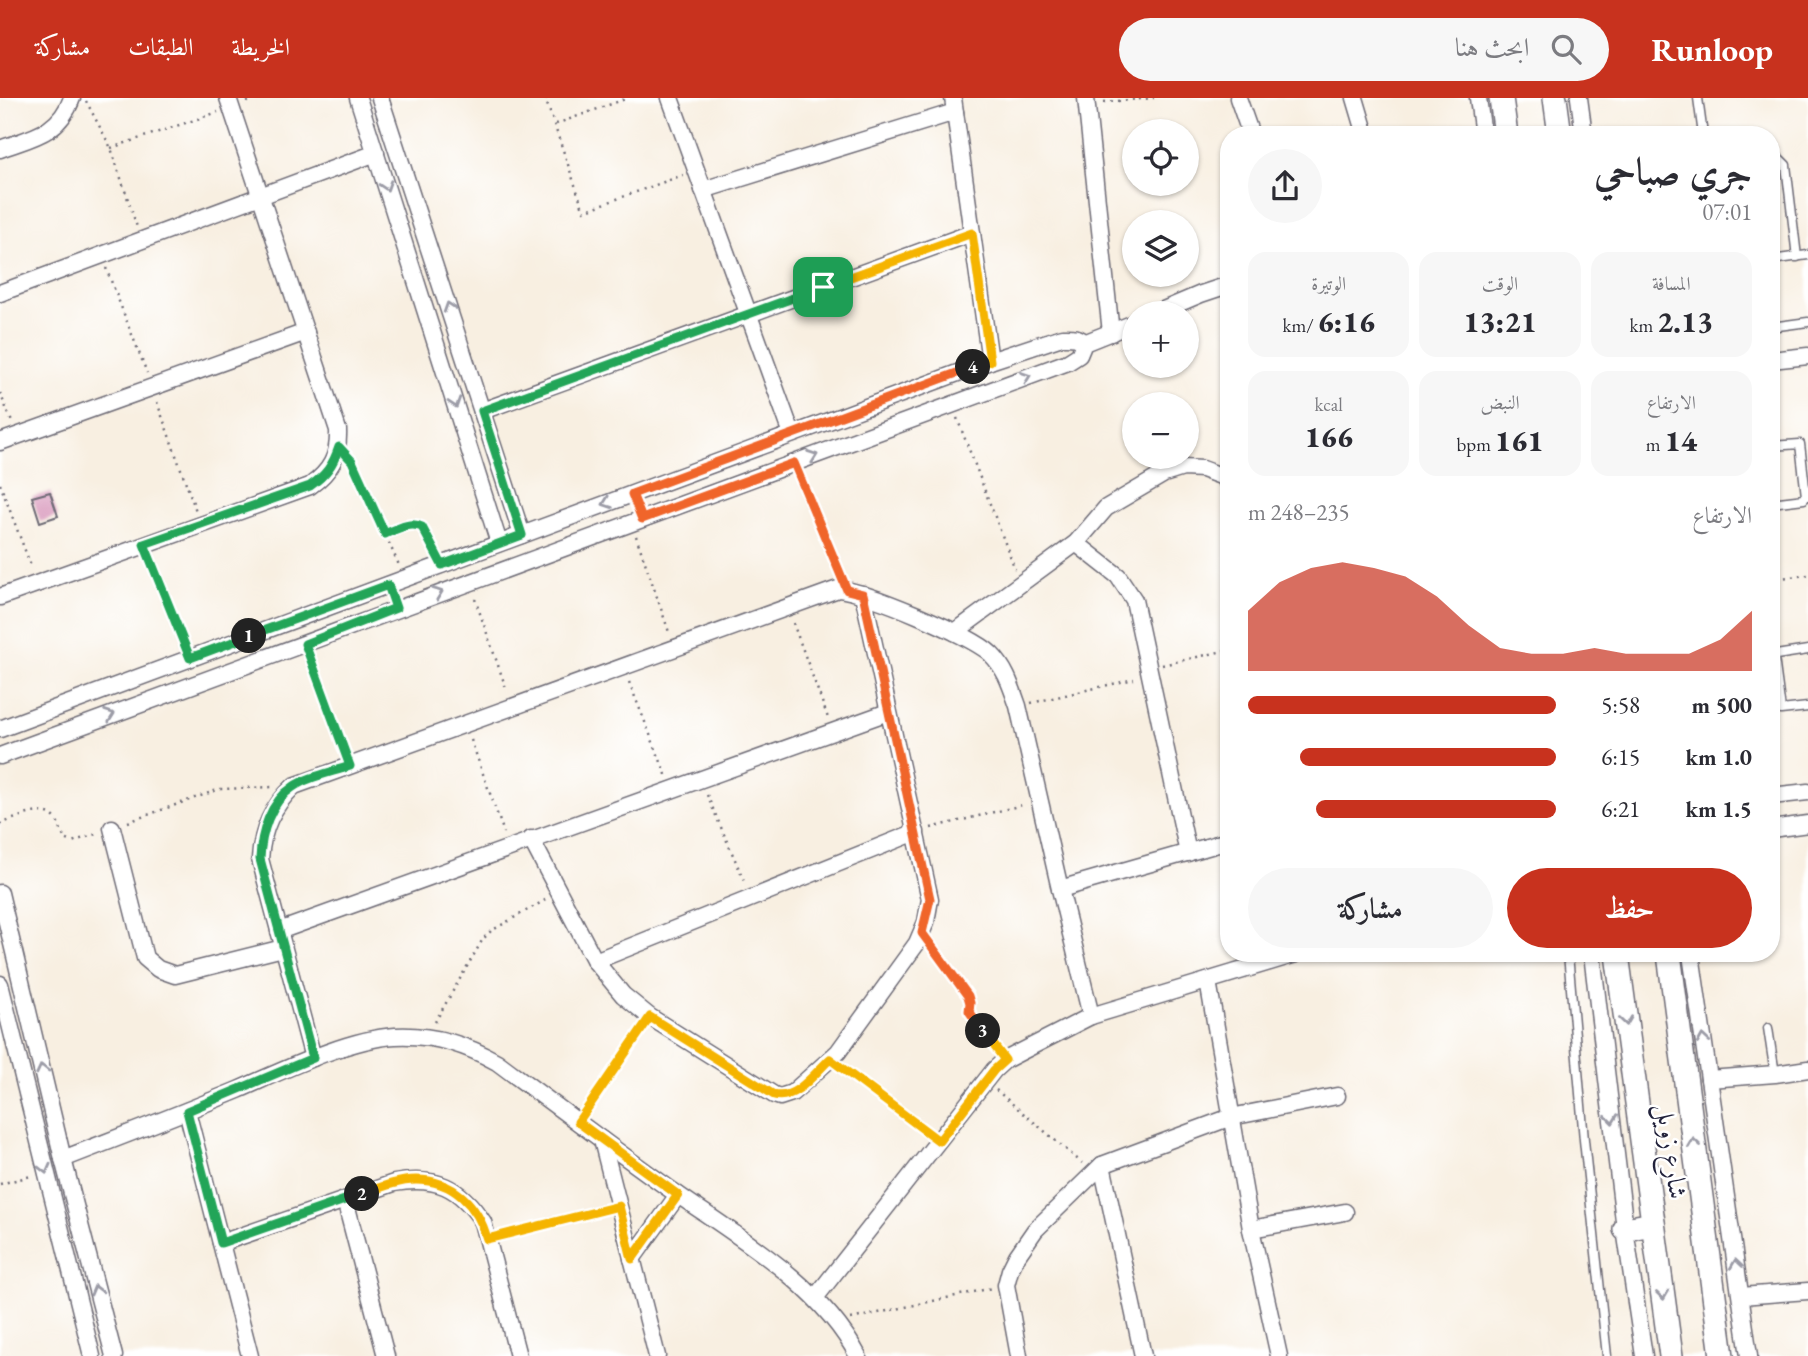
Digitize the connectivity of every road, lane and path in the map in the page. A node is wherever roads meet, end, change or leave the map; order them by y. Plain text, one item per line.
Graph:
1 (72, 98) edge
2 (85, 98) edge
3 (259, 98) edge
4 (358, 98) edge
5 (380, 98) edge
6 (545, 98) edge
7 (628, 98) edge
8 (670, 98) edge
9 (1152, 98) edge
10 (1238, 98) edge
11 (1355, 98) edge
12 (1478, 98) edge
13 (1501, 98) edge
14 (1555, 98) edge
15 (1579, 98) edge
16 (1698, 98) edge
17 (1086, 101) edge
18 (230, 103) edge
19 (954, 105) edge
20 (554, 124) junction
21 (1248, 126) edge
22 (1363, 126) edge
23 (1482, 126) edge
24 (1505, 126) edge
25 (1559, 126) edge
26 (1583, 126) edge
27 (1702, 126) edge
28 (111, 148) junction
29 (0, 149) edge
30 (376, 153) junction
31 (1780, 159) edge
32 (696, 170) junction
33 (703, 190) junction
34 (260, 196) junction
35 (972, 233) junction
36 (142, 241) junction
37 (102, 255) junction
38 (1808, 255) edge
39 (1797, 257) junction
40 (1780, 259) edge
41 (1220, 288) edge
42 (0, 293) edge
43 (1184, 301) edge
44 (748, 314) junction
45 (1808, 322) edge
46 (1780, 326) edge
47 (1122, 328) edge
48 (306, 332) junction
49 (1111, 333) junction
50 (1084, 344) junction
51 (1808, 356) edge
52 (1780, 359) edge
53 (990, 361) junction
54 (152, 386) junction
55 (0, 393) edge
56 (952, 405) junction
57 (482, 411) junction
58 (792, 435) junction
59 (17, 436) junction
60 (0, 442) edge
61 (1780, 445) edge
62 (339, 447) junction
63 (794, 463) junction
64 (1805, 470) edge
65 (1220, 476) edge
66 (0, 484) edge
67 (632, 494) junction
68 (1780, 502) edge
69 (637, 521) junction
70 (201, 524) junction
71 (385, 534) junction
72 (522, 535) junction
73 (1076, 542) junction
74 (499, 543) junction
75 (144, 544) junction
76 (442, 565) junction
77 (1808, 575) edge
78 (1780, 578) edge
79 (405, 579) junction
80 (469, 582) junction
81 (38, 583) junction
82 (1021, 583) junction
83 (388, 585) junction
84 (847, 590) junction
85 (863, 594) junction
86 (0, 597) edge
87 (787, 606) junction
88 (396, 608) junction
89 (955, 632) junction
90 (305, 644) junction
91 (674, 647) junction
92 (1808, 650) edge
93 (1220, 652) edge
94 (1780, 654) edge
95 (190, 658) junction
96 (623, 666) junction
97 (1149, 672) junction
98 (1780, 702) edge
99 (68, 704) junction
100 (513, 706) junction
101 (1018, 706) junction
102 (1808, 707) edge
103 (888, 712) junction
104 (465, 724) junction
105 (75, 728) junction
106 (0, 729) edge
107 (833, 732) junction
108 (0, 756) edge
109 (350, 766) junction
110 (700, 779) junction
111 (293, 786) junction
112 (672, 789) junction
113 (1808, 792) edge
114 (1780, 795) edge
115 (1040, 800) junction
116 (0, 824) edge
117 (1808, 824) edge
118 (112, 828) junction
119 (1780, 828) edge
120 (916, 832) junction
121 (531, 839) junction
122 (1220, 843) edge
123 (509, 847) junction
124 (1188, 853) junction
125 (1059, 889) junction
126 (0, 893) edge
127 (559, 893) junction
128 (752, 898) junction
129 (279, 931) junction
130 (922, 933) junction
131 (283, 948) junction
132 (595, 961) junction
133 (1270, 962) edge
134 (1569, 962) edge
135 (1593, 962) edge
136 (1618, 962) edge
137 (1672, 962) edge
138 (1690, 962) edge
139 (1208, 981) junction
140 (0, 984) edge
141 (1685, 992) junction
142 (1091, 1016) junction
143 (650, 1017) junction
144 (1768, 1028) dead end
145 (427, 1037) junction
146 (313, 1058) junction
147 (830, 1059) junction
148 (1005, 1060) junction
149 (1808, 1069) edge
150 (1775, 1074) junction
151 (1709, 1079) junction
152 (985, 1082) junction
153 (1336, 1096) dead end
154 (187, 1111) junction
155 (1231, 1117) junction
156 (578, 1122) junction
157 (602, 1140) junction
158 (939, 1141) junction
159 (63, 1159) junction
160 (1098, 1169) junction
161 (46, 1172) junction
162 (0, 1184) edge
163 (678, 1195) junction
164 (345, 1200) junction
165 (619, 1206) junction
166 (1345, 1212) dead end
167 (1653, 1224) junction
168 (1251, 1229) junction
169 (1625, 1229) junction
170 (487, 1239) junction
171 (221, 1243) junction
172 (632, 1259) junction
173 (89, 1264) junction
174 (69, 1269) junction
175 (1006, 1285) junction
176 (1808, 1291) edge
177 (1741, 1296) junction
178 (815, 1298) junction
179 (836, 1322) junction
180 (92, 1356) edge
181 (114, 1356) edge
182 (250, 1356) edge
183 (386, 1356) edge
184 (518, 1356) edge
185 (657, 1356) edge
186 (858, 1356) edge
187 (1019, 1356) edge
188 (1143, 1356) edge
189 (1279, 1356) edge
190 (1608, 1356) edge
191 (1644, 1356) edge
192 (1671, 1356) edge
193 (1722, 1356) edge
194 (1749, 1356) edge

1 - 29 street
2 - 28 path
3 - 18 path
4 - 30 street
57 -> 5 street
6 - 20 path
7 - 20 path
8 - 32 street
9 - 17 path
10 - 21 street
11 - 22 street
12 - 23 street
13 - 24 main road
14 - 25 main road
15 - 26 street
16 - 27 lane
17 - 49 street
18 - 28 path
18 - 34 street
19 - 33 street
19 - 35 street
20 - 32 path
28 - 36 path
30 - 34 street
30 -> 74 street
31 - 39 lane
32 - 33 street
33 - 44 street
34 - 36 street
34 - 48 street
35 - 44 street
35 - 53 street
36 - 37 street
37 - 42 street
37 - 54 path
38 - 39 lane
39 - 40 lane
41 - 43 street
44 - 57 street
44 - 58 street
45 - 46 lane
47 - 49 street
48 - 54 street
48 - 62 street
49 - 50 street
50 - 53 street
56 -> 50 street
51 - 52 street
53 - 58 street
54 - 59 street
54 - 70 path
55 - 59 path
63 -> 56 street
56 - 82 path
57 - 72 street
58 - 67 street
59 - 60 street
61 - 64 lane
62 - 70 street
62 - 71 path
63 - 69 street
63 - 84 path
64 - 68 lane
65 - 73 street
66 - 81 path
67 - 69 street
67 -> 72 street
69 - 80 street
69 - 91 path
70 - 75 street
71 - 76 path
71 - 79 path
72 - 74 street
73 - 82 street
73 - 97 street
74 - 76 street
75 - 81 street
75 - 95 path
76 - 79 street
77 - 78 path
79 - 83 street
88 -> 80 street
80 - 100 path
81 - 86 street
82 - 89 street
83 - 88 street
83 - 95 street
84 - 85 street
84 - 87 street
85 - 89 street
85 - 103 street
87 - 91 street
87 - 107 path
88 - 90 street
89 - 101 street
105 -> 90 street
90 - 109 path
91 - 96 street
92 - 94 lane
93 - 97 path
95 - 99 street
96 - 100 street
96 - 112 path
97 - 101 path
97 - 124 street
98 - 102 lane
99 - 105 street
99 - 106 street
100 - 104 street
101 - 115 street
103 - 107 street
103 - 120 street
104 - 109 street
104 - 123 path
105 - 108 street
107 - 110 street
109 - 111 street
110 - 112 street
110 - 128 path
111 - 118 path
111 - 129 street
112 - 121 street
113 - 114 street
115 - 120 path
115 - 125 street
116 - 118 path
117 - 119 street
118 - 131 street
120 - 128 street
120 - 130 street
121 - 123 street
121 - 127 street
122 - 124 street
123 - 129 street
124 - 125 street
125 - 142 street
159 -> 126 street
127 - 132 street
127 - 145 path
128 - 132 street
129 - 131 street
130 - 147 street
130 - 148 path
131 - 146 street
132 - 143 street
133 - 139 street
134 - 190 lane
135 -> 169 street
136 -> 167 main road, شارع زويل
137 - 141 main road, شارع زويل
138 - 141 street
139 - 142 street
139 - 155 street
140 -> 161 street
151 -> 141 street
193 -> 141 main road, شارع زويل
142 - 148 street
143 - 147 street
143 - 156 path
144 - 150 lane
145 - 146 street
145 - 156 street
146 - 154 street
147 - 158 path
148 - 152 street
149 - 150 street
150 - 151 street
177 -> 151 street
152 - 158 street
152 - 160 path
153 - 155 street
154 - 159 street
154 - 171 street
155 - 160 street
155 - 168 street
156 - 157 street
157 - 163 street
157 - 165 street
158 - 178 street
159 - 173 street
160 - 175 street
160 - 188 street
161 - 162 path
161 - 174 street
163 - 172 street
163 - 178 street
164 - 170 street
164 - 171 street
164 - 183 street
165 - 170 path
165 - 172 street
166 - 168 street
167 - 169 main road
167 -> 192 main road, شارع زويل
168 - 189 street
169 - 191 street
170 - 184 street
171 - 182 street
172 - 185 street
173 - 174 street
181 -> 173 street
174 - 180 street
175 - 179 path
175 - 187 street
176 - 177 street
177 - 194 street
178 - 179 street
179 - 186 street

